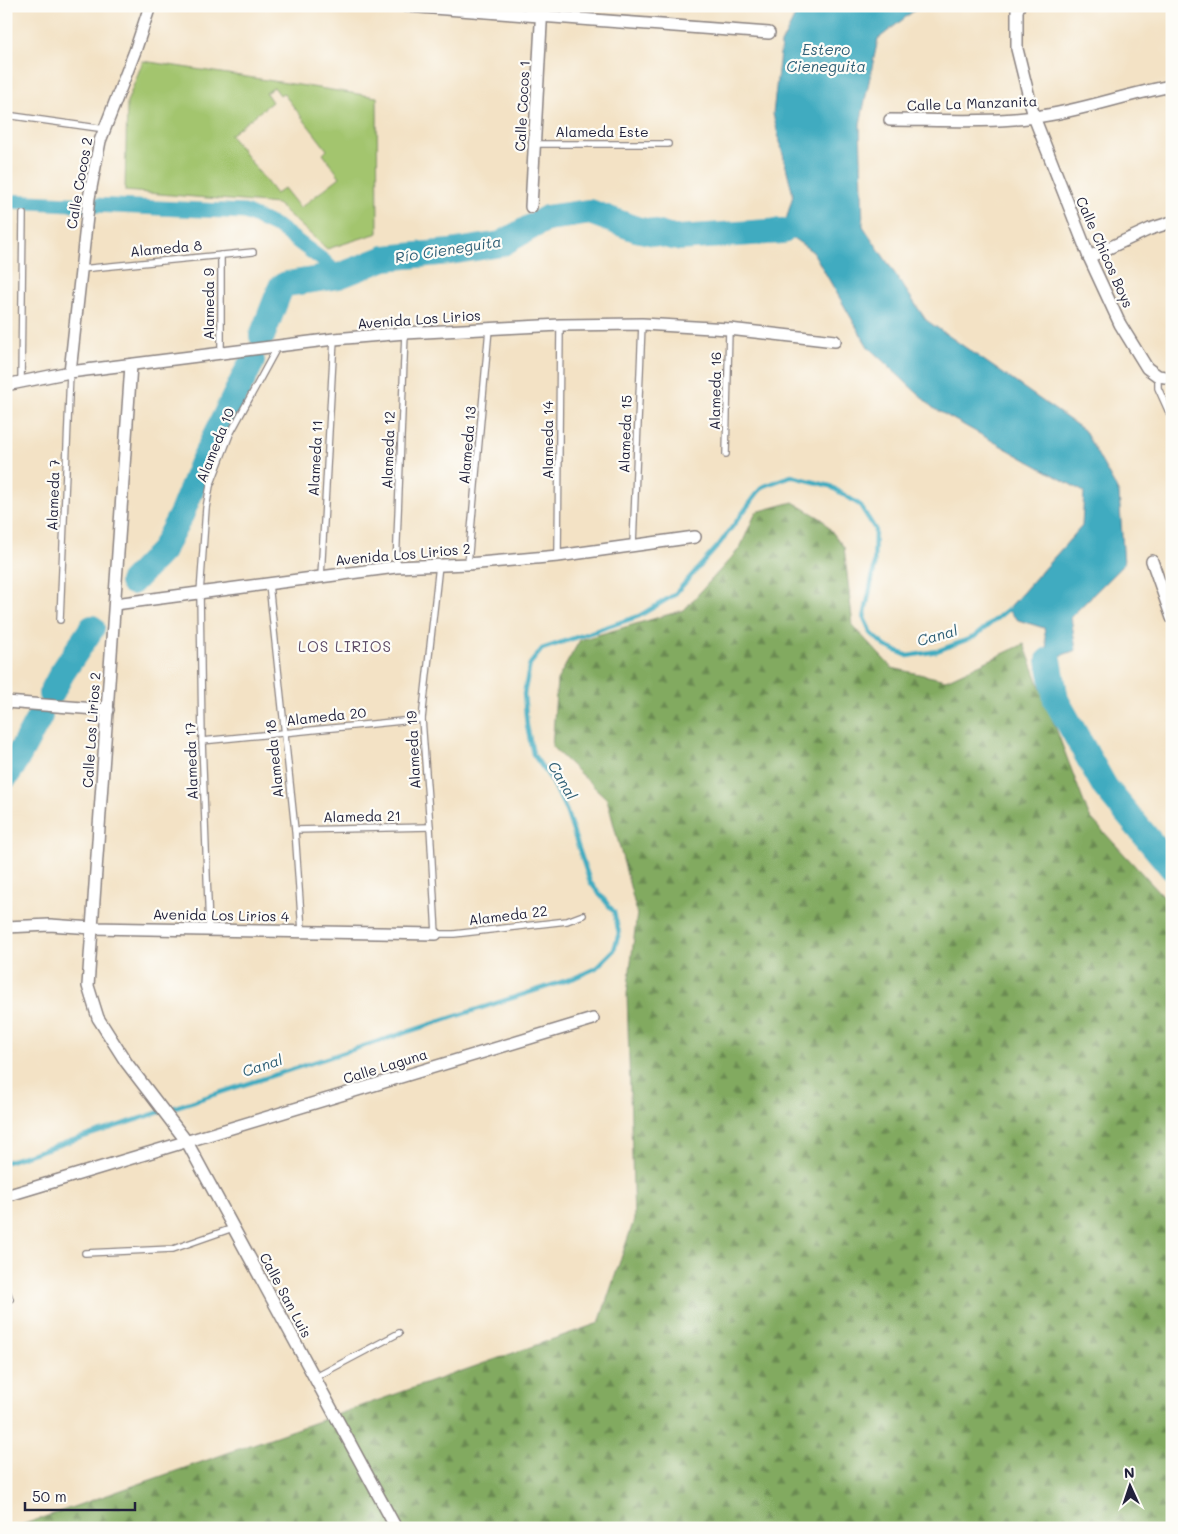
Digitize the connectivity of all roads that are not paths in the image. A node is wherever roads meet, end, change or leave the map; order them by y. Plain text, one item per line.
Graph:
1 (150, 6) edge
2 (406, 6) edge
3 (1019, 6) edge
4 (542, 11) edge
5 (769, 33) dead end
6 (1172, 86) edge
7 (6, 115) edge
8 (1034, 117) junction
9 (890, 120) dead end
10 (105, 129) junction
11 (535, 144) junction
12 (668, 144) dead end
13 (531, 206) dead end
14 (23, 214) dead end
15 (1172, 222) edge
16 (253, 252) dead end
17 (221, 255) junction
18 (1089, 257) junction
19 (81, 269) junction
20 (642, 324) junction
21 (560, 325) junction
22 (490, 329) junction
23 (729, 329) junction
24 (405, 334) junction
25 (334, 339) junction
26 (835, 341) dead end
27 (278, 346) junction
28 (220, 353) junction
29 (131, 365) junction
30 (70, 372) junction
31 (1158, 376) junction
32 (1172, 378) edge
33 (21, 382) junction
34 (6, 384) edge
35 (1172, 419) edge
36 (726, 454) dead end
37 (695, 537) dead end
38 (633, 545) junction
39 (558, 556) junction
40 (1152, 561) dead end
41 (468, 564) junction
42 (439, 565) junction
43 (396, 567) junction
44 (321, 578) junction
45 (269, 584) junction
46 (200, 593) junction
47 (114, 604) junction
48 (1172, 618) edge
49 (60, 620) dead end
50 (6, 702) edge
51 (108, 710) junction
52 (422, 719) junction
53 (283, 733) junction
54 (202, 741) junction
55 (430, 827) junction
56 (295, 830) junction
57 (583, 915) dead end
58 (6, 927) edge
59 (92, 928) junction
60 (209, 929) junction
61 (302, 932) junction
62 (436, 934) junction
63 (593, 1019) dead end
64 (142, 1082) joint
65 (187, 1142) junction
66 (6, 1196) edge
67 (233, 1228) junction
68 (85, 1253) dead end
69 (6, 1288) edge
70 (10, 1299) dead end
71 (399, 1333) dead end
72 (314, 1378) junction
73 (396, 1528) edge

1 - 10 street, Calle Cocos 2
2 - 4 street
3 - 8 street, Calle Chicos Boys
4 - 5 street
4 - 11 street, Calle Cocos 1
6 - 8 street, Calle La Manzanita
7 - 10 lane
8 - 9 street, Calle La Manzanita
8 - 18 street, Calle Chicos Boys
10 - 19 street, Calle Cocos 2
11 - 12 lane, Alameda Este
11 - 13 street, Calle Cocos 1
14 - 33 lane
15 - 18 street
16 - 17 lane, Alameda 8
17 - 19 lane, Alameda 8
17 - 28 lane, Alameda 9
18 - 31 street, Calle Chicos Boys
19 - 30 street, Calle Cocos 2
20 - 21 street, Avenida Los Lirios
20 - 23 street, Avenida Los Lirios
20 - 38 lane, Alameda 15
21 - 22 street, Avenida Los Lirios
21 - 39 lane, Alameda 14
22 - 24 street, Avenida Los Lirios
22 - 41 lane, Alameda 13
23 - 26 street, Avenida Los Lirios
23 - 36 lane, Alameda 16
24 - 25 street, Avenida Los Lirios
24 - 43 lane, Alameda 12
25 - 27 street, Avenida Los Lirios
25 - 44 lane, Alameda 11
27 - 28 street, Avenida Los Lirios
27 - 46 lane, Alameda 10
28 - 29 street, Avenida Los Lirios
29 - 30 street, Avenida Los Lirios
29 - 47 street, Calle Los Lirios 2
30 - 33 street, Avenida Los Lirios
30 - 49 lane, Alameda 7
31 - 32 street
31 - 35 lane
33 - 34 street, Avenida Los Lirios
37 - 38 street, Avenida Los Lirios 2
38 - 39 street, Avenida Los Lirios 2
39 - 41 street, Avenida Los Lirios 2
40 - 48 street
41 - 42 street, Avenida Los Lirios 2
42 - 43 street, Avenida Los Lirios 2
42 - 52 lane, Alameda 19
43 - 44 street, Avenida Los Lirios 2
44 - 45 street, Avenida Los Lirios 2
45 - 46 street, Avenida Los Lirios 2
45 - 53 lane, Alameda 18
46 - 47 street, Avenida Los Lirios 2
46 - 54 lane, Alameda 17
47 - 51 street, Calle Los Lirios 2
50 - 51 street
51 - 59 street, Calle Los Lirios 2
52 - 53 lane, Alameda 20
52 - 55 lane, Alameda 19
53 - 54 lane, Alameda 20
53 - 56 lane, Alameda 18
54 - 60 lane, Alameda 17
55 - 56 lane, Alameda 21
55 - 62 lane, Alameda 19
56 - 61 lane, Alameda 18
57 - 62 lane, Alameda 22
58 - 59 street, Avenida Los Lirios 4
59 - 60 street, Avenida Los Lirios 4
59 - 64 street, Calle Los Lirios 2
60 - 61 street, Avenida Los Lirios 4
61 - 62 street, Avenida Los Lirios 4
63 - 65 street, Calle Laguna
64 - 65 street, Calle San Luis
65 - 66 street, Calle Laguna
65 - 67 street, Calle San Luis
67 - 68 lane
67 - 72 street, Calle San Luis
69 - 70 lane
71 - 72 lane
72 - 73 street, Calle San Luis

